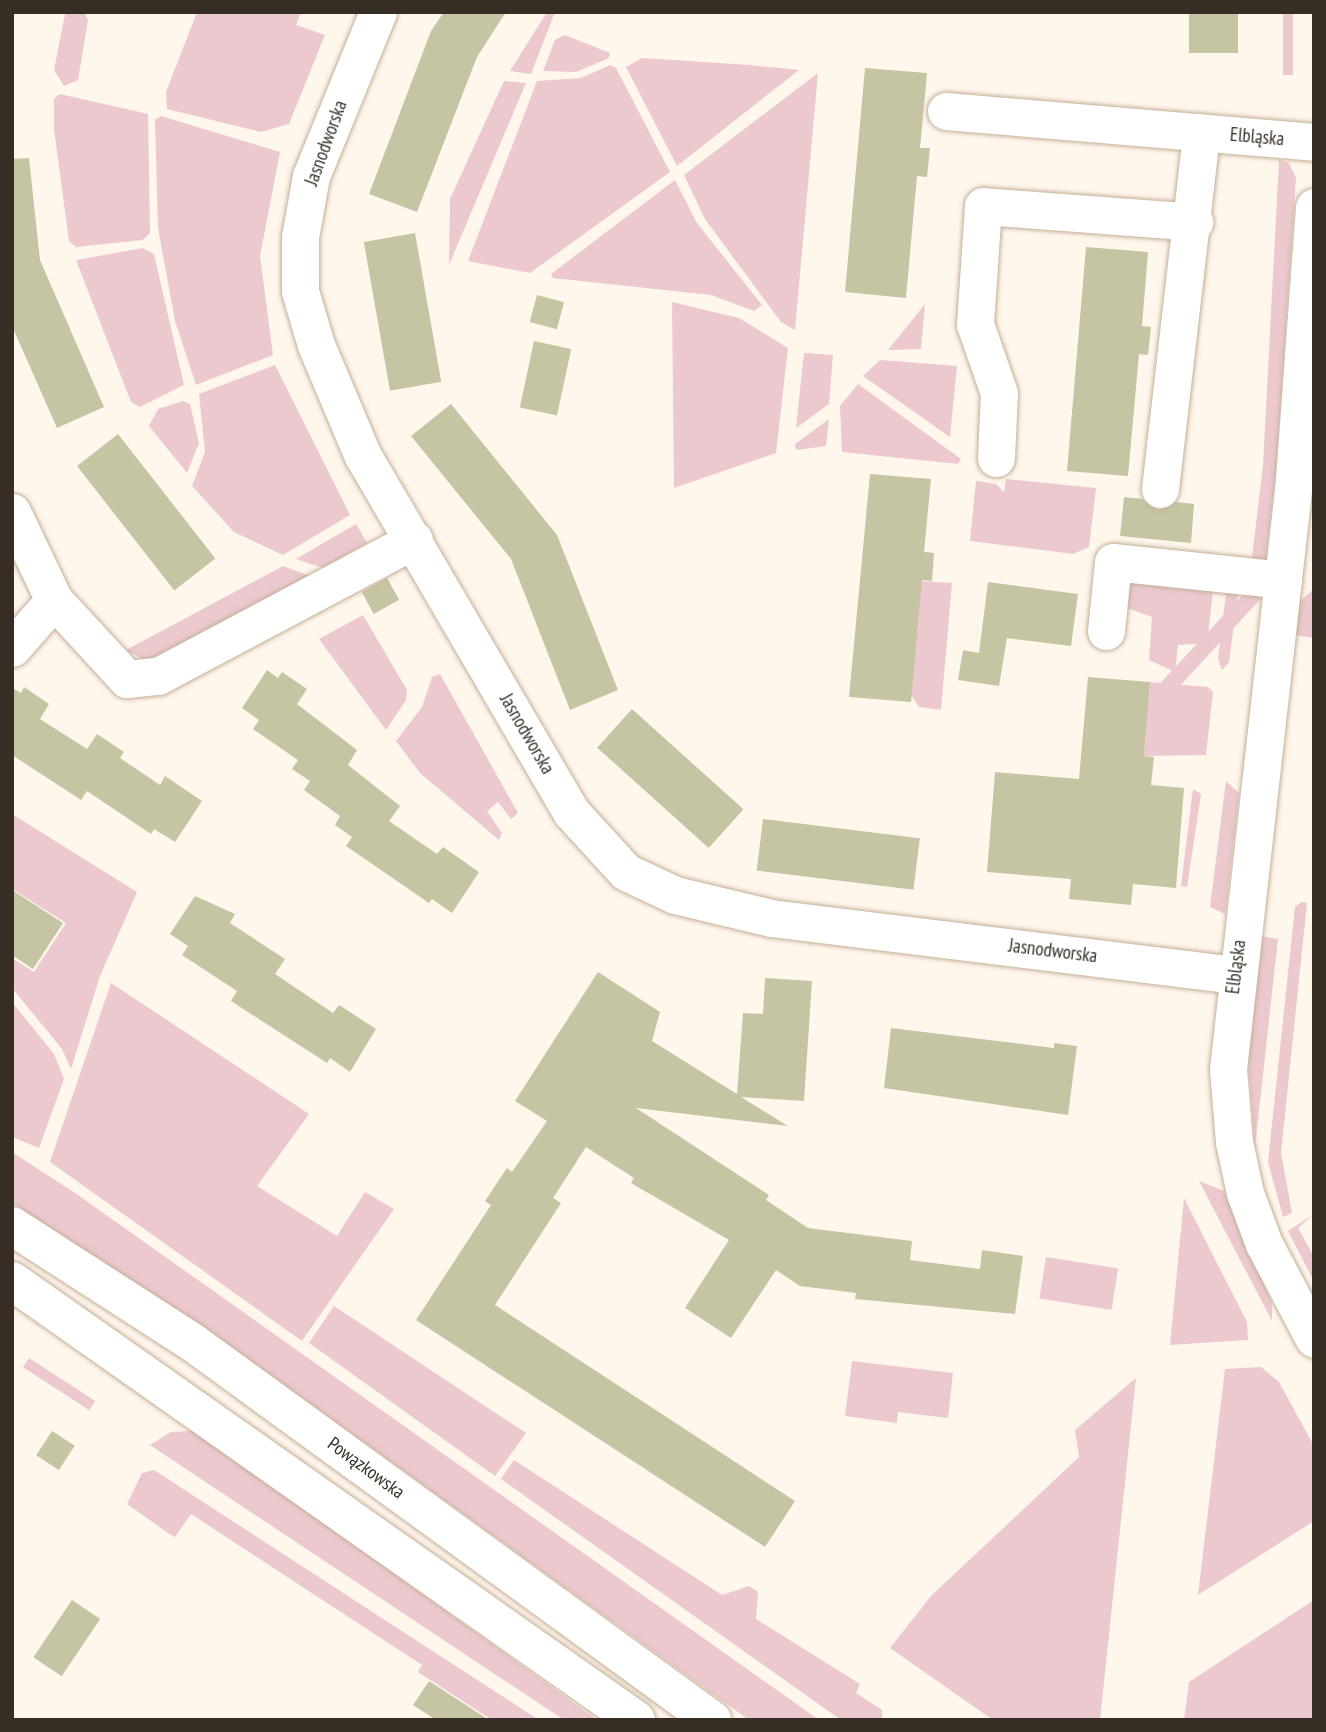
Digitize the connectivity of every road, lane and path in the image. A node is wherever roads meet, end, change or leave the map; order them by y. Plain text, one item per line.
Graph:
1 (378, 12) edge
2 (946, 111) dead end
3 (1201, 132) junction
4 (1314, 142) edge
5 (1195, 206) junction
6 (1314, 207) edge
7 (996, 458) dead end
8 (1160, 489) dead end
9 (12, 512) edge
10 (414, 540) junction
11 (1283, 580) junction
12 (54, 600) junction
13 (1106, 631) dead end
14 (12, 648) edge
15 (1235, 975) junction
16 (12, 1226) edge
17 (12, 1281) edge
18 (1314, 1339) edge
19 (636, 1720) edge
20 (712, 1720) edge

1 - 10 street, Jasnodworska
2 - 3 street, Elbląska
3 - 4 street, Elbląska
3 - 5 street, Elbląska
5 - 7 street
5 - 8 street, Elbląska
6 - 11 street, Elbląska
9 - 12 street
10 - 12 street
10 - 15 street, Jasnodworska
11 - 13 street
11 - 15 street, Elbląska
12 - 14 street
15 - 18 street, Elbląska
16 - 20 main road, Powązkowska
17 - 19 main road

